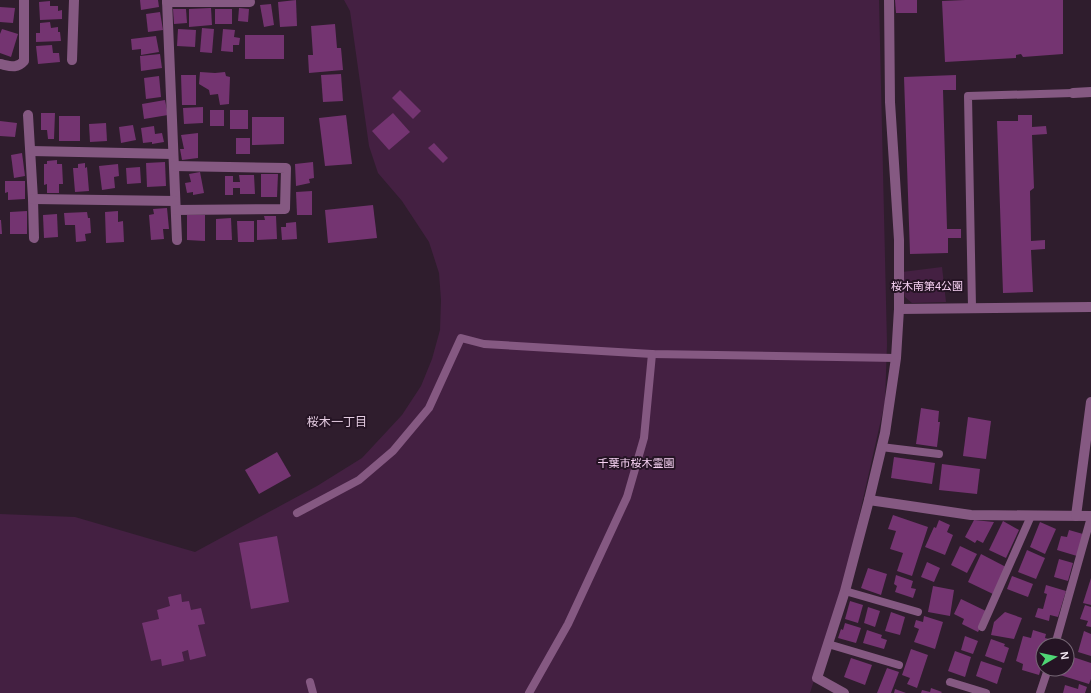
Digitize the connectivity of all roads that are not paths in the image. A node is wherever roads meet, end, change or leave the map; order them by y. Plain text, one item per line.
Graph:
1 (24, 0) edge
2 (74, 0) edge
3 (889, 0) edge
4 (167, 1) edge
5 (250, 2) dead end
6 (72, 60) dead end
7 (0, 64) edge
8 (1091, 92) edge
9 (1073, 93) joint
10 (28, 115) dead end
11 (31, 151) junction
12 (173, 154) junction
13 (174, 166) junction
14 (33, 199) junction
15 (175, 206) junction
16 (34, 238) dead end
17 (177, 240) dead end
18 (972, 307) junction
19 (1091, 307) edge
20 (899, 309) junction
21 (652, 354) junction
22 (896, 358) junction
23 (1091, 402) edge
24 (881, 447) junction
25 (939, 454) dead end
26 (869, 500) junction
27 (297, 513) dead end
28 (1031, 516) junction
29 (1076, 516) junction
30 (1091, 516) edge
31 (845, 591) junction
32 (918, 612) dead end
33 (982, 627) dead end
34 (1057, 637) edge
35 (828, 644) junction
36 (899, 665) dead end
37 (1045, 677) edge
38 (310, 682) dead end
39 (950, 682) dead end
40 (313, 693) edge
41 (529, 693) edge
42 (844, 693) edge
43 (986, 693) edge
44 (1040, 693) edge

1 - 7 street
2 - 6 street
3 - 20 street
4 - 5 street
4 - 12 street
8 - 9 street
9 - 18 lane
10 - 11 street
11 - 12 street
11 - 14 street
12 - 13 street
13 - 15 street
13 - 15 street
14 - 15 street
14 - 16 street
15 - 17 street
18 - 19 street
18 - 20 street
20 - 22 street
21 - 22 lane
21 - 27 lane
21 - 41 lane
22 - 24 street
23 - 29 street
24 - 25 lane
24 - 26 street
26 - 28 street
26 - 31 street
28 - 29 street
28 - 33 lane
29 - 30 street
30 - 34 lane
31 - 32 lane
31 - 35 street
35 - 36 lane
35 - 42 street
37 - 44 lane
38 - 40 lane
39 - 43 lane

